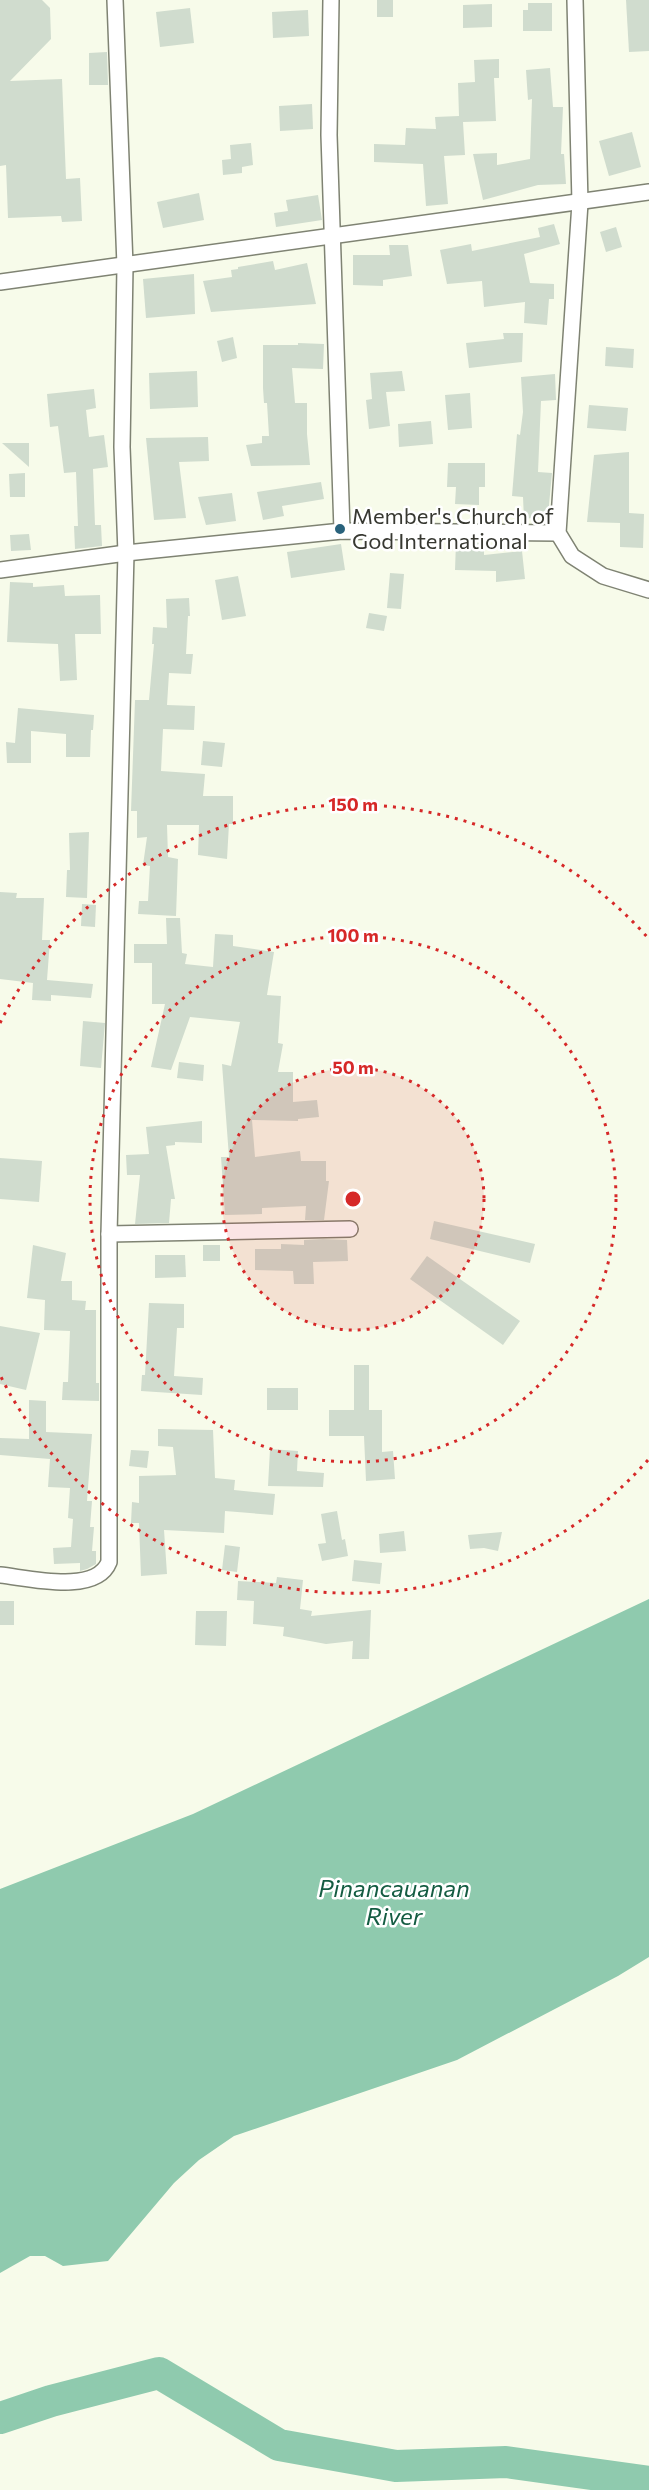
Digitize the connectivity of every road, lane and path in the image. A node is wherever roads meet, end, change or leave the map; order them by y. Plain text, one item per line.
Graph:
1 (115, 0) edge
2 (331, 0) edge
3 (575, 0) edge
4 (649, 192) edge
5 (580, 202) junction
6 (332, 234) junction
7 (125, 266) junction
8 (0, 282) edge
9 (342, 531) junction
10 (558, 533) junction
11 (126, 553) junction
12 (0, 570) edge
13 (649, 590) edge
14 (350, 1229) dead end
15 (109, 1234) junction
16 (0, 1575) edge

1 - 7 street
2 - 6 street
3 - 5 street
4 - 5 street
5 - 6 street
5 - 10 street
6 - 7 street
6 - 9 street
7 - 8 street
7 - 11 street
9 - 10 street
9 - 11 street
10 - 13 street
11 - 12 street
11 - 15 street
14 - 15 street
15 - 16 street

